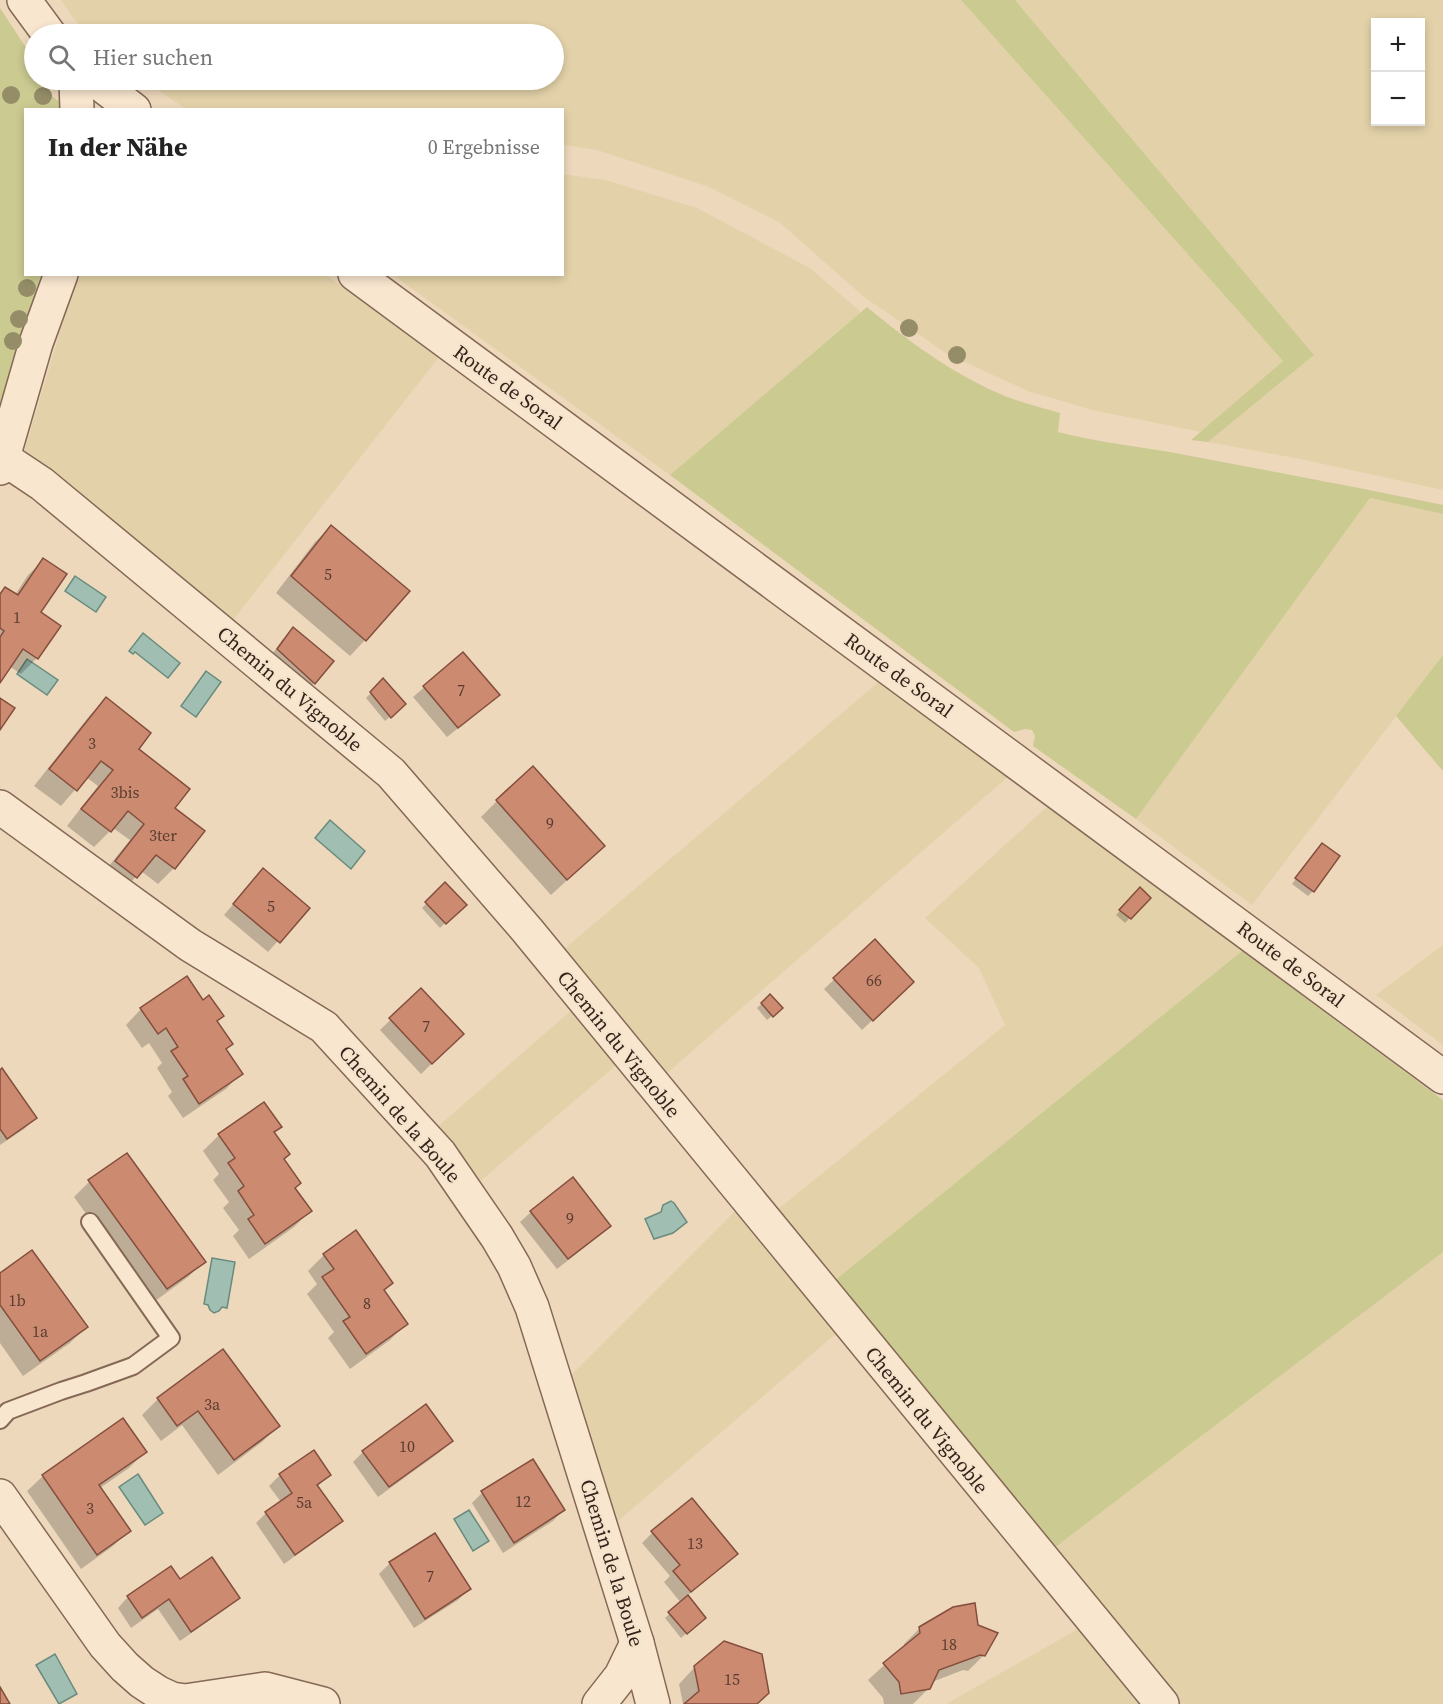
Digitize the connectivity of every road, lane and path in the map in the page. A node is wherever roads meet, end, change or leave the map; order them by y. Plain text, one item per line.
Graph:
1 (24, 0) edge
2 (42, 24) edge
3 (76, 90) edge
4 (108, 90) edge
5 (77, 108) edge
6 (131, 108) edge
7 (59, 276) edge
8 (358, 276) edge
9 (6, 421) edge
10 (1, 463) edge
11 (0, 807) edge
12 (1443, 1077) edge
13 (90, 1222) dead end
14 (0, 1420) edge
15 (0, 1496) edge
16 (637, 1643) junction
17 (200, 1702) edge
18 (323, 1704) edge
19 (599, 1704) edge
20 (653, 1704) edge
21 (1162, 1704) edge

1 - 2 street
3 - 5 street
4 - 6 street
7 - 9 street
8 - 12 street, Route de Soral
9 - 10 street
10 - 21 street, Chemin du Vignoble
11 - 16 street, Chemin de la Boule
13 - 14 lane
15 - 17 street
16 - 19 street
16 - 20 street, Chemin de la Boule
17 - 18 street

